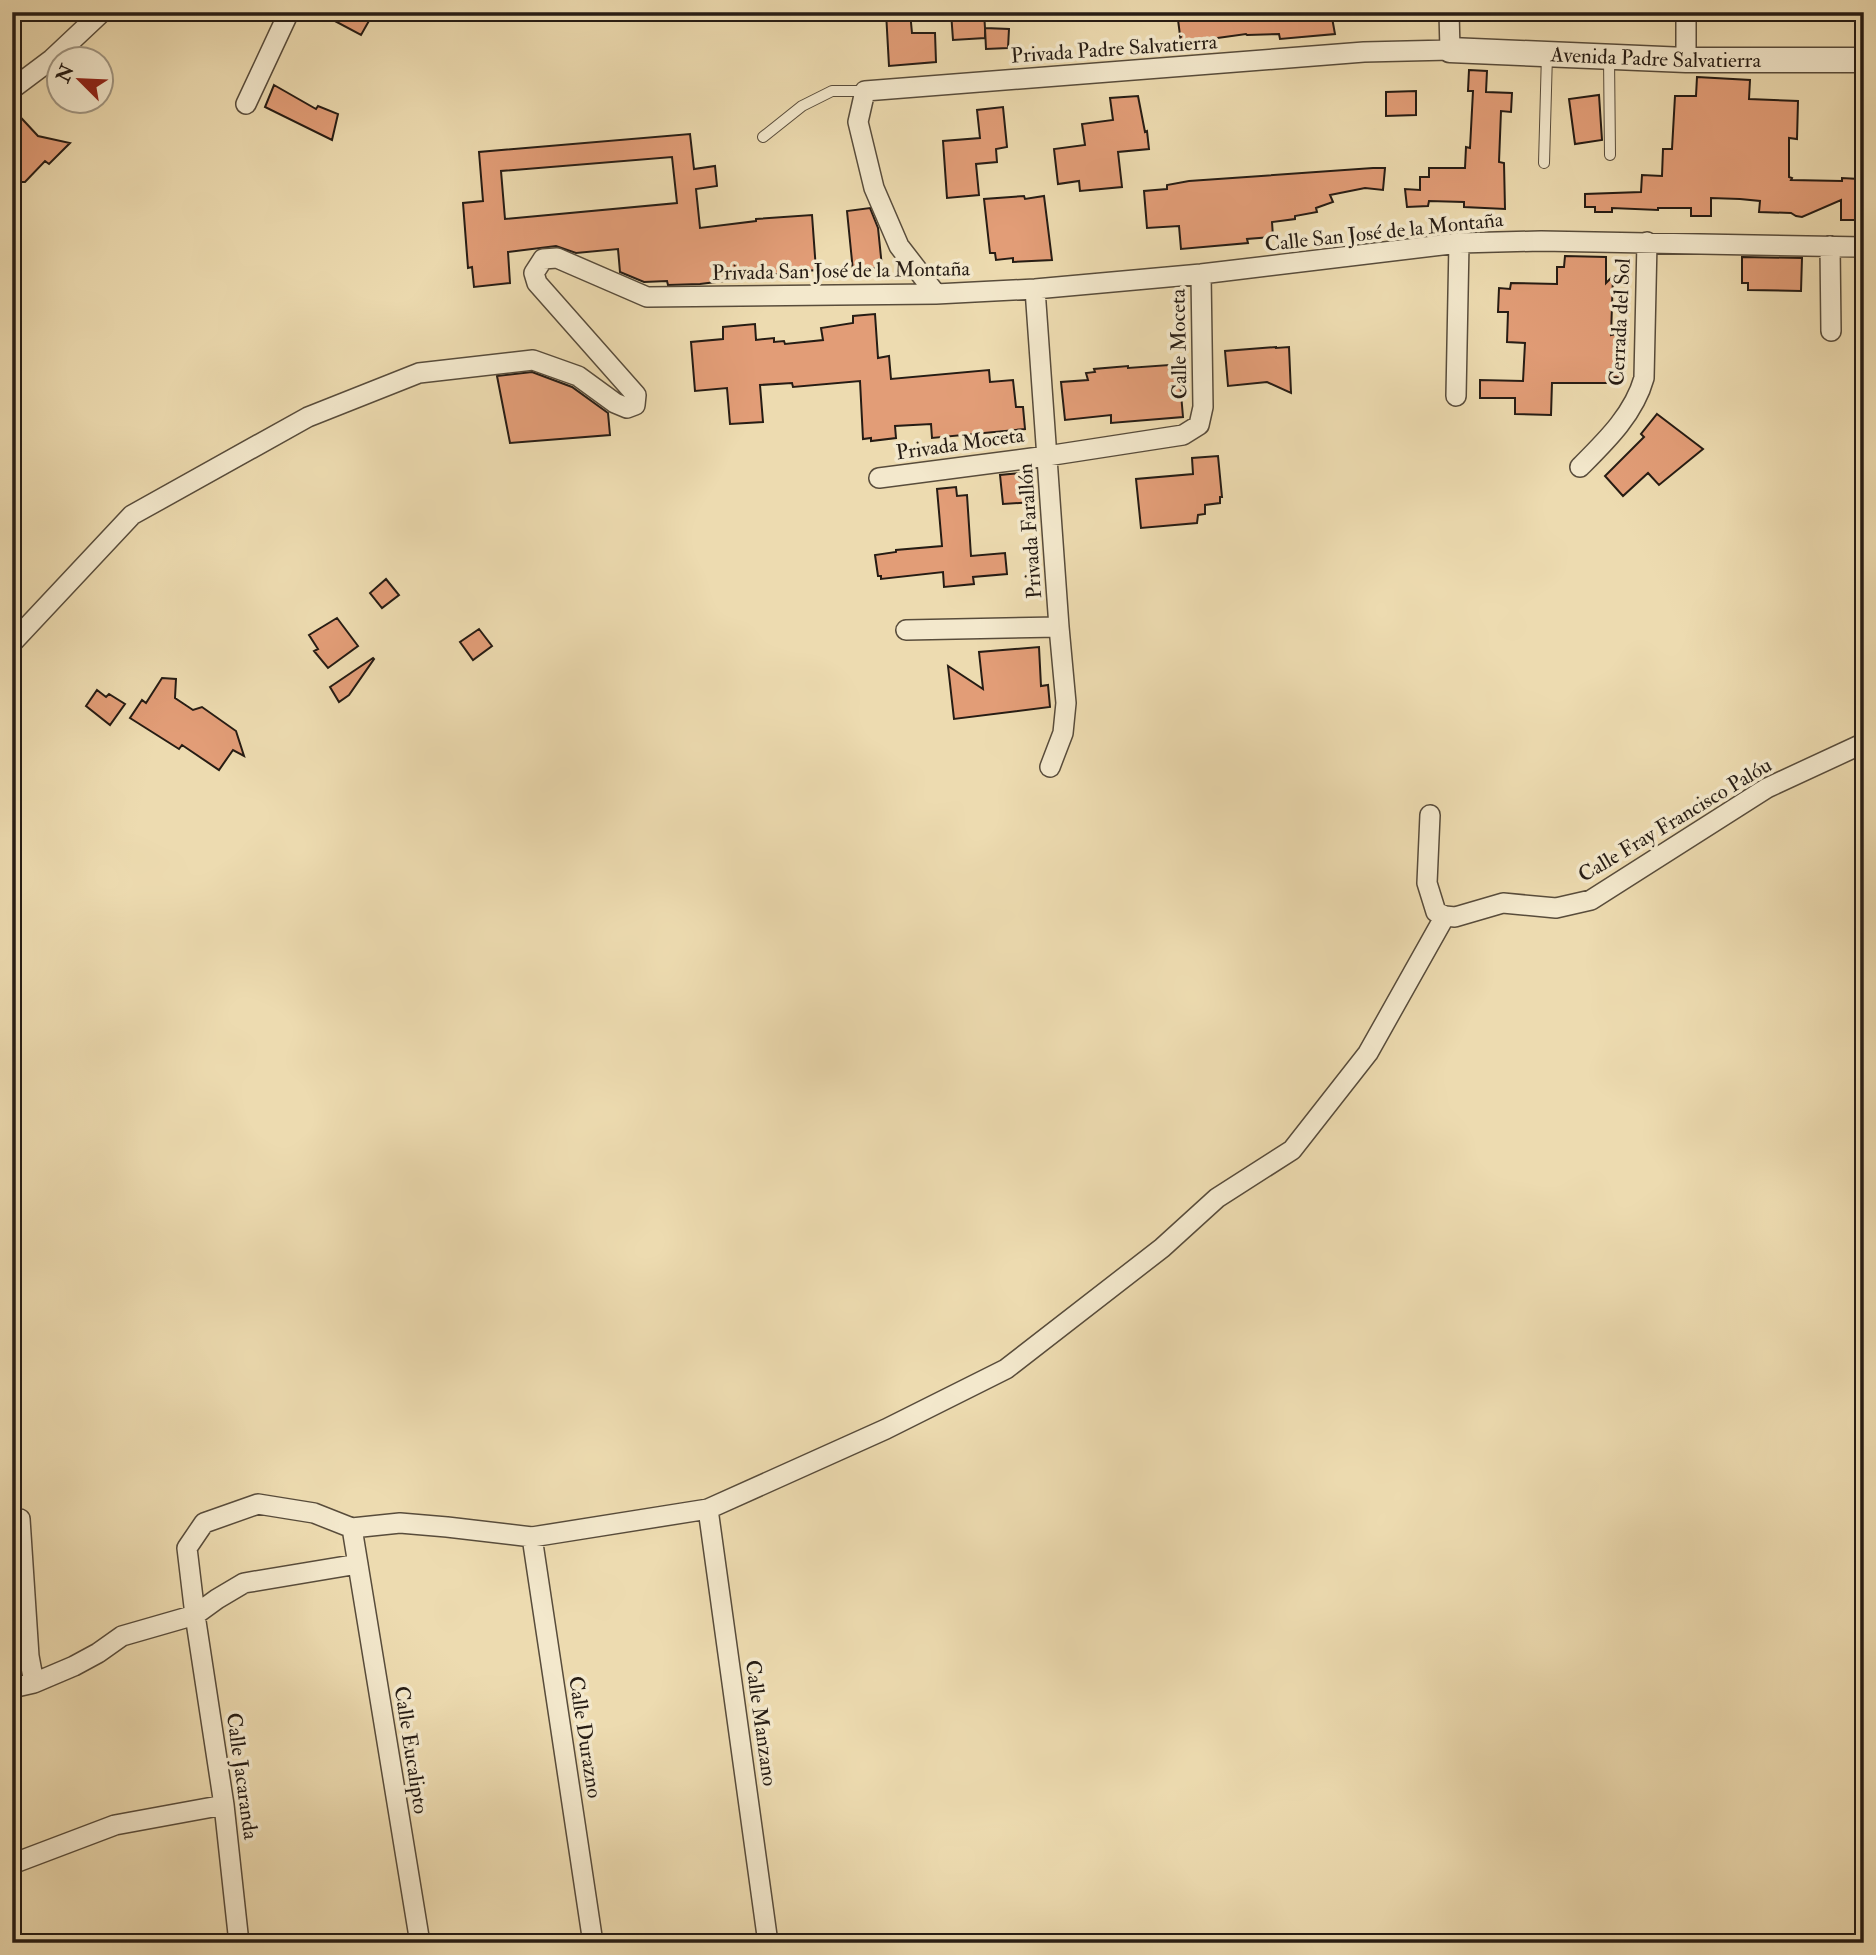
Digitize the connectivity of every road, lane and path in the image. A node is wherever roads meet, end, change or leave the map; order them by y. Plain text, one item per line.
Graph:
1 (102, 12) edge
2 (289, 12) edge
3 (1449, 12) edge
4 (1686, 12) edge
5 (1450, 50) junction
6 (1547, 54) junction
7 (1609, 56) junction
8 (1686, 60) junction
9 (1864, 60) edge
10 (12, 89) edge
11 (865, 91) junction
12 (246, 104) dead end
13 (763, 137) dead end
14 (1610, 155) dead end
15 (1544, 163) dead end
16 (1647, 242) junction
17 (1459, 243) junction
18 (1830, 246) junction
19 (1864, 247) edge
20 (1201, 274) junction
21 (1035, 289) junction
22 (936, 294) junction
23 (1831, 331) dead end
24 (1456, 396) dead end
25 (1047, 456) junction
26 (1580, 467) dead end
27 (879, 478) dead end
28 (1059, 627) junction
29 (906, 630) dead end
30 (12, 643) edge
31 (1864, 743) edge
32 (1050, 767) dead end
33 (1430, 815) dead end
34 (1445, 916) junction
35 (708, 1509) junction
36 (20, 1518) dead end
37 (352, 1528) junction
38 (532, 1537) junction
39 (358, 1564) junction
40 (18, 1590) edge
41 (195, 1615) junction
42 (34, 1684) junction
43 (12, 1688) edge
44 (224, 1805) junction
45 (12, 1864) edge
46 (239, 1943) edge
47 (420, 1943) edge
48 (593, 1943) edge
49 (768, 1943) edge

1 - 10 street
2 - 12 street
3 - 5 street
4 - 8 street
5 - 6 street, Avenida Padre Salvatierra
5 - 11 street, Privada Padre Salvatierra
6 - 7 street, Avenida Padre Salvatierra
6 - 15 lane
7 - 8 street, Avenida Padre Salvatierra
7 - 14 lane
8 - 9 street, Avenida Padre Salvatierra
11 - 13 lane
11 - 22 street
16 - 17 street, Calle San José de la Montaña
16 - 18 street, Calle San José de la Montaña
16 - 26 street, Cerrada del Sol
17 - 20 street, Calle San José de la Montaña
17 - 24 street
18 - 19 street, Calle San José de la Montaña
18 - 23 street
20 - 21 street, Calle San José de la Montaña
20 - 25 street, Calle Moceta
21 - 22 street, Privada San José de la Montaña
21 - 25 street, Privada Farallón
22 - 30 street, Privada San José de la Montaña
25 - 27 street, Privada Moceta
25 - 28 street, Privada Farallón
28 - 29 street
28 - 32 street, Privada Farallón
31 - 34 street, Calle Fray Francisco Palóu
33 - 34 street
34 - 35 street
35 - 38 street
35 - 49 street, Calle Manzano
36 - 40 street
37 - 38 street
37 - 39 street, Calle Eucalipto
37 - 41 street, Calle Jacaranda
38 - 48 street, Calle Durazno
39 - 41 street
39 - 47 street, Calle Eucalipto
40 - 42 street
41 - 42 street
41 - 44 street, Calle Jacaranda
42 - 43 street
44 - 45 street
44 - 46 street, Calle Jacaranda

